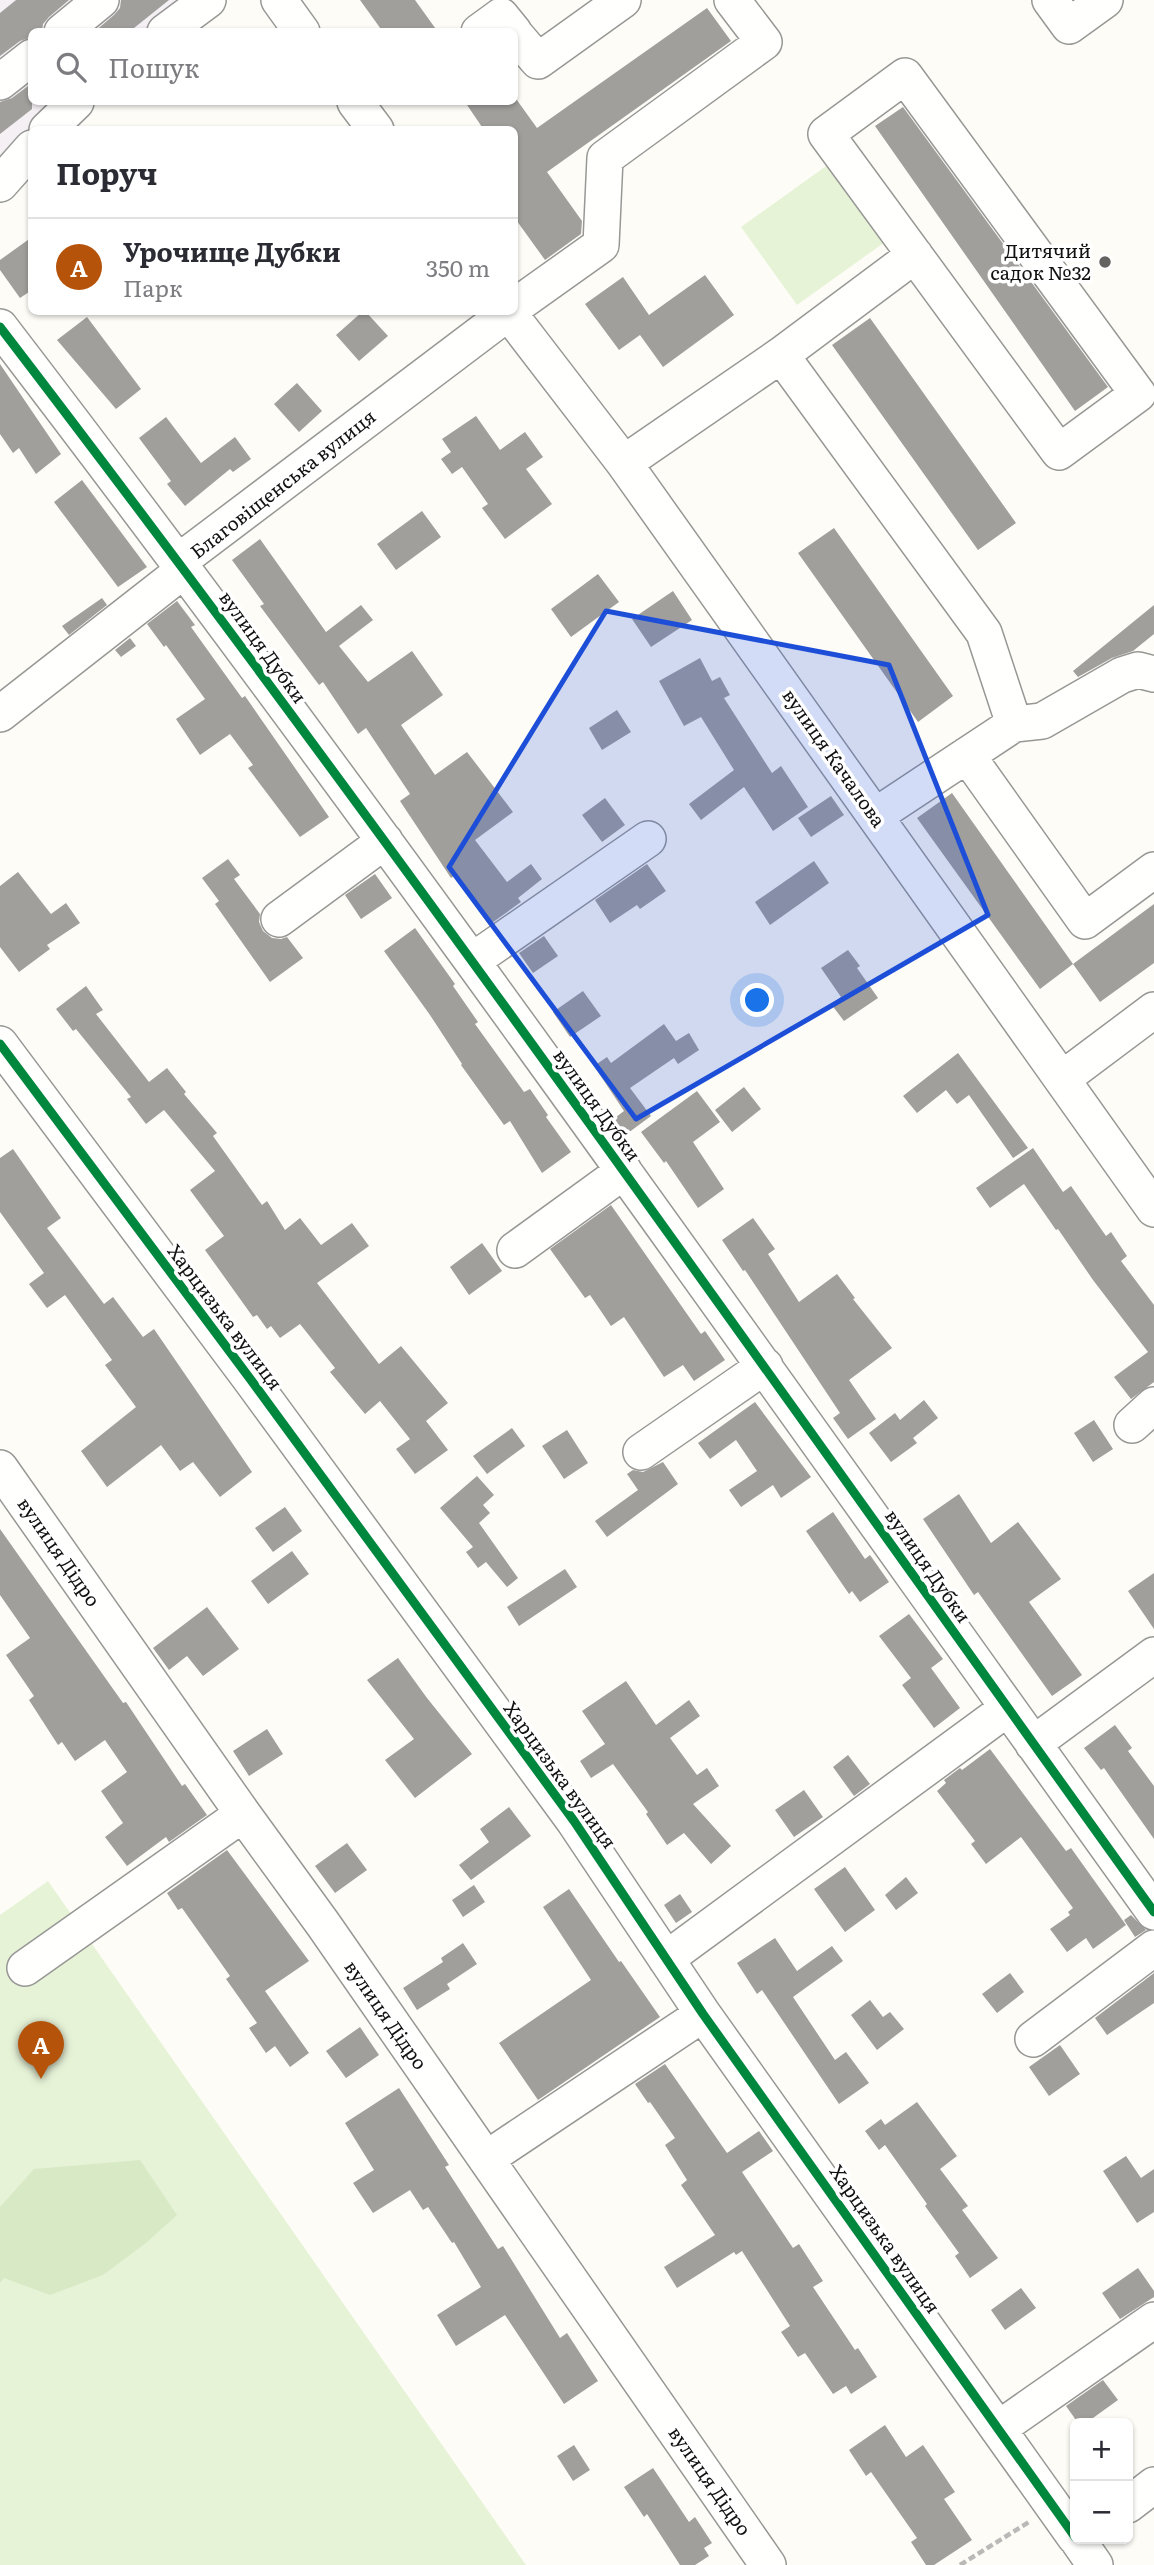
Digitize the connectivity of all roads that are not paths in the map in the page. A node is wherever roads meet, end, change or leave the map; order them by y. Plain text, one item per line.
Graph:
1 (101, 0) edge
2 (208, 0) edge
3 (279, 0) edge
4 (623, 0) edge
5 (733, 0) edge
6 (1050, 0) edge
7 (1105, 0) edge
8 (67, 28) edge
9 (170, 28) edge
10 (299, 28) edge
11 (518, 41) edge
12 (28, 60) edge
13 (0, 82) edge
14 (73, 105) edge
15 (51, 126) edge
16 (28, 152) edge
17 (0, 184) edge
18 (915, 255) junction
19 (518, 304) edge
20 (505, 315) edge
21 (511, 315) edge
22 (0, 327) edge
23 (781, 355) junction
24 (624, 463) junction
25 (184, 570) junction
26 (1154, 674) edge
27 (0, 713) edge
28 (1014, 724) junction
29 (967, 755) junction
30 (875, 816) junction
31 (648, 839) dead end
32 (384, 841) junction
33 (1154, 870) edge
34 (279, 919) dead end
35 (472, 961) junction
36 (1154, 1010) edge
37 (0, 1044) edge
38 (1062, 1079) junction
39 (624, 1171) junction
40 (1154, 1209) edge
41 (515, 1250) dead end
42 (765, 1366) junction
43 (641, 1452) dead end
44 (0, 1468) edge
45 (1154, 1655) edge
46 (1008, 1708) junction
47 (1033, 1744) junction
48 (243, 1814) junction
49 (1154, 1912) edge
50 (1154, 1948) edge
51 (666, 1959) junction
52 (26, 1968) dead end
53 (703, 2014) junction
54 (1033, 2039) dead end
55 (486, 2159) junction
56 (1154, 2320) edge
57 (998, 2429) junction
58 (1154, 2486) edge
59 (1133, 2501) edge
60 (1070, 2528) edge
61 (768, 2565) edge

1 - 8 street
2 - 9 street
3 - 10 street
4 - 11 street
5 - 19 street
6 - 7 street
12 - 13 street
14 - 15 street
16 - 17 street
18 - 18 street
18 - 23 street
20 - 25 street, Благовіщенська вулиця
21 - 24 street, вулиця Качалова
22 - 25 street, вулиця Дубки
23 - 24 street
23 - 28 street
24 - 30 street, вулиця Качалова
25 - 27 street, Благовіщенська вулиця
25 - 32 street, вулиця Дубки
26 - 28 street
28 - 29 street
29 - 30 street
29 - 33 street
30 - 38 street, вулиця Качалова
31 - 35 street
32 - 34 street
32 - 35 street, вулиця Дубки
35 - 39 street, вулиця Дубки
36 - 38 street
37 - 51 street, Харцизька вулиця
38 - 40 street, вулиця Качалова
39 - 41 street
39 - 42 street, вулиця Дубки
42 - 43 street
42 - 46 street, вулиця Дубки
44 - 48 street, вулиця Дідро
45 - 47 street
46 - 47 street, вулиця Дубки
46 - 51 street
47 - 49 street, вулиця Дубки
48 - 52 street
48 - 55 street, вулиця Дідро
50 - 54 street
51 - 53 street, Харцизька вулиця
53 - 55 street
53 - 57 street, Харцизька вулиця
55 - 61 street, вулиця Дідро
56 - 57 street
57 - 60 street, Харцизька вулиця
58 - 59 street

